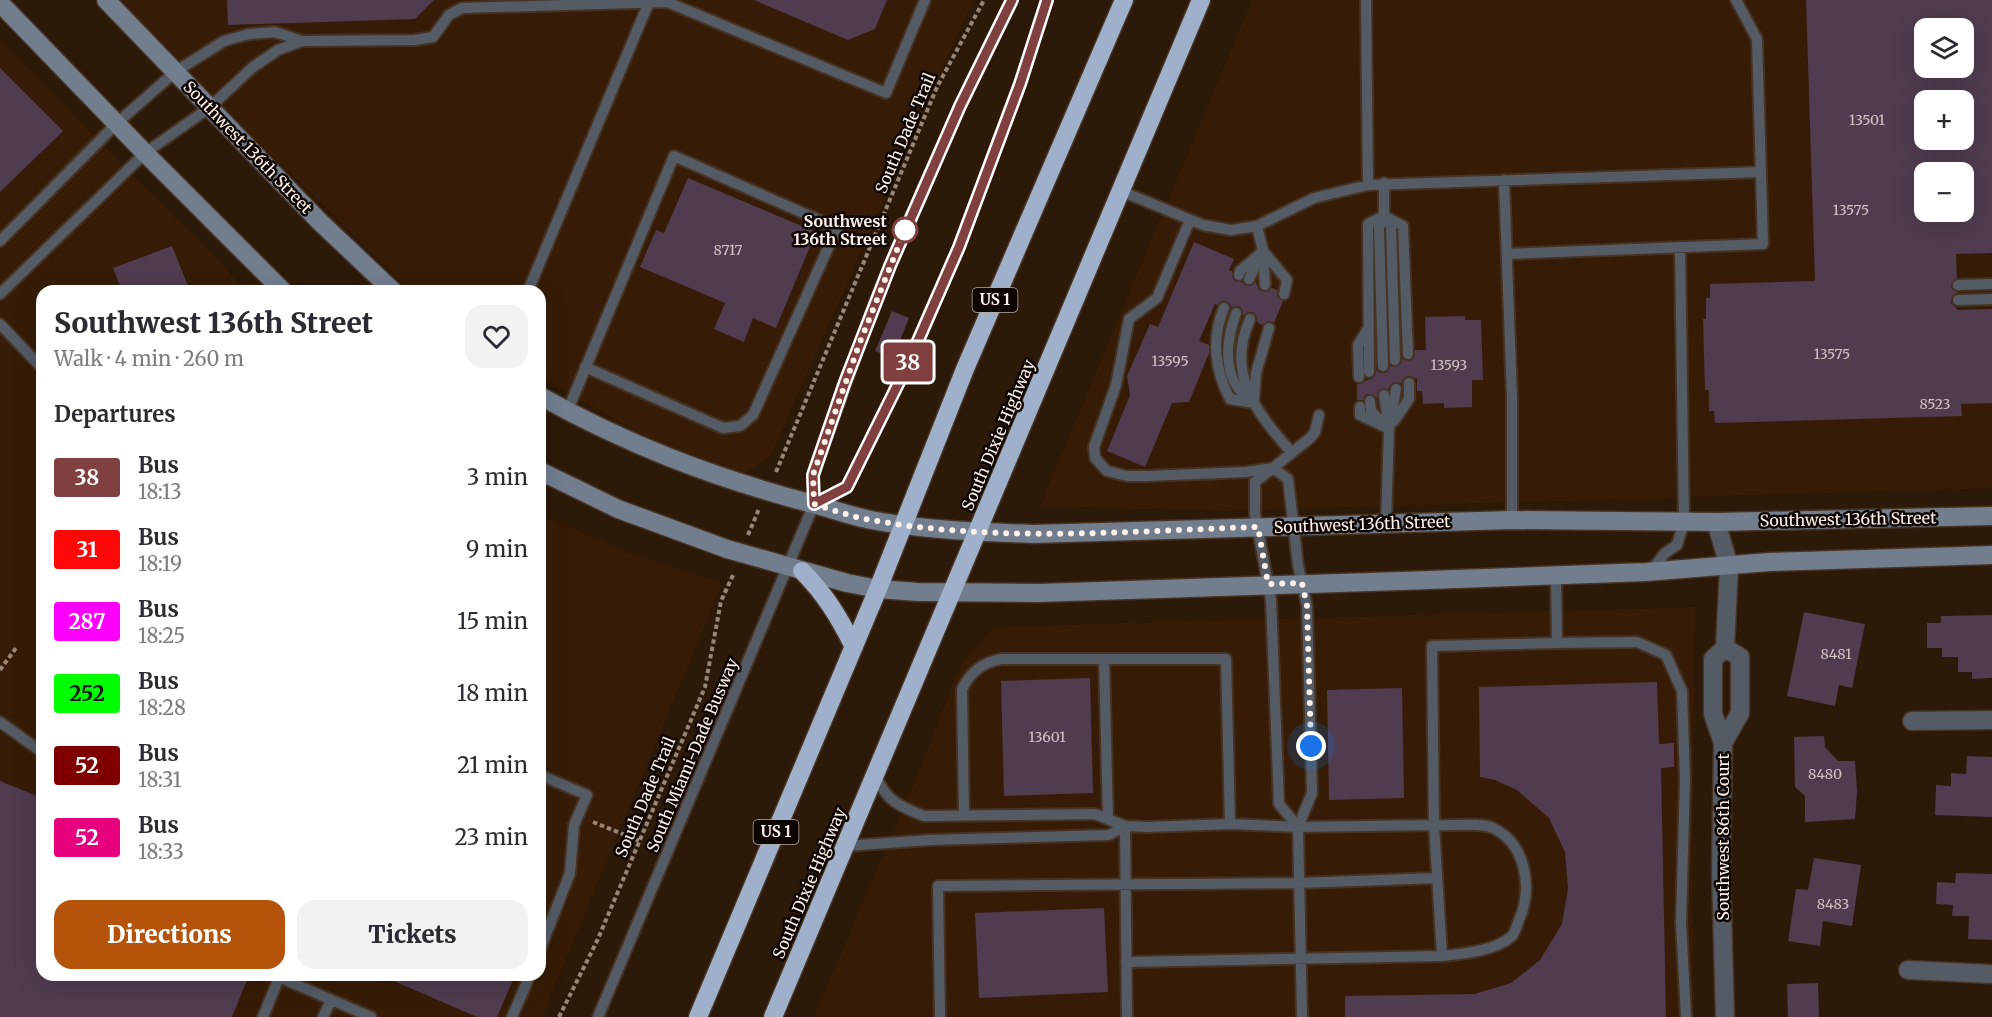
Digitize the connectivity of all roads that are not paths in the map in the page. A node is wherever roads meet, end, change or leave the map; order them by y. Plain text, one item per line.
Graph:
1 (106, 0) edge
2 (925, 0) edge
3 (1012, 0) edge
4 (1047, 0) edge
5 (1124, 0) edge
6 (1201, 0) edge
7 (1366, 0) edge
8 (1736, 0) edge
9 (649, 2) junction
10 (0, 3) edge
11 (302, 41) junction
12 (175, 72) junction
13 (209, 108) junction
14 (116, 124) junction
15 (145, 153) junction
16 (1761, 172) junction
17 (1504, 180) junction
18 (1384, 183) junction
19 (1368, 185) junction
20 (1121, 191) junction
21 (1384, 216) junction
22 (1190, 220) junction
23 (1257, 226) junction
24 (0, 241) edge
25 (1680, 247) junction
26 (1263, 251) junction
27 (1507, 254) junction
28 (1244, 277) dead end
29 (1992, 284) edge
30 (277, 285) edge
31 (387, 285) edge
32 (531, 285) edge
33 (1264, 285) dead end
34 (1958, 285) dead end
35 (0, 294) edge
36 (1284, 294) dead end
37 (1992, 299) edge
38 (1958, 300) dead end
39 (1224, 308) dead end
40 (1236, 313) dead end
41 (1250, 319) dead end
42 (0, 324) edge
43 (1269, 328) dead end
44 (1408, 354) dead end
45 (1395, 360) dead end
46 (36, 362) edge
47 (1383, 366) dead end
48 (585, 367) junction
49 (1364, 375) dead end
50 (1408, 383) dead end
51 (1396, 389) dead end
52 (1384, 395) dead end
53 (546, 400) edge
54 (1254, 403) junction
55 (1365, 404) dead end
56 (567, 412) junction
57 (1319, 415) dead end
58 (1389, 429) junction
59 (1292, 453) junction
60 (1273, 468) junction
61 (546, 477) edge
62 (814, 504) junction
63 (1992, 516) edge
64 (1512, 520) junction
65 (1684, 522) junction
66 (1716, 522) junction
67 (1386, 523) junction
68 (903, 524) junction
69 (1292, 526) junction
70 (1258, 527) junction
71 (979, 532) junction
72 (1992, 555) edge
73 (1729, 566) junction
74 (795, 569) junction
75 (1651, 571) junction
76 (1556, 575) junction
77 (1302, 583) junction
78 (1268, 584) junction
79 (878, 589) junction
80 (952, 593) junction
81 (1557, 643) junction
82 (854, 647) junction
83 (1725, 648) junction
84 (1104, 659) junction
85 (1992, 720) edge
86 (1912, 721) dead end
87 (0, 722) edge
88 (1723, 743) junction
89 (36, 748) edge
90 (875, 775) junction
91 (546, 778) edge
92 (964, 815) junction
93 (1108, 819) junction
94 (1230, 824) junction
95 (1434, 825) junction
96 (1125, 826) junction
97 (1298, 827) junction
98 (845, 846) junction
99 (1437, 878) junction
100 (1126, 883) junction
101 (1299, 883) junction
102 (546, 935) edge
103 (1442, 956) junction
104 (1300, 958) junction
105 (1126, 962) junction
106 (1908, 970) dead end
107 (1992, 974) edge
108 (277, 981) edge
109 (290, 981) edge
110 (527, 981) edge
111 (331, 1000) junction
112 (263, 1017) edge
113 (324, 1017) edge
114 (371, 1017) edge
115 (512, 1017) edge
116 (598, 1017) edge
117 (698, 1017) edge
118 (773, 1017) edge
119 (940, 1017) edge
120 (1126, 1017) edge
121 (1302, 1017) edge
122 (1686, 1017) edge
123 (1725, 1017) edge

1 - 12 street, Southwest 136th Street
2 - 9 lane
3 - 62 lane, South Miami-Dade Busway
4 - 62 lane
5 - 68 highway, US 1
6 - 20 highway, South Dixie Highway
7 - 19 lane
8 - 16 lane
9 - 11 lane
9 - 32 lane
10 - 14 street
11 - 12 lane
11 - 13 lane
12 - 13 street, Southwest 136th Street
12 - 14 lane
13 - 15 lane
13 - 31 street, Southwest 136th Street
14 - 15 street
14 - 24 lane
15 - 30 street
15 - 35 lane
16 - 17 lane
16 - 25 lane
17 - 18 lane
17 - 27 lane
18 - 19 lane
18 - 21 lane
19 - 23 lane
20 - 22 lane
20 - 71 highway, South Dixie Highway
21 - 44 lane
21 - 45 lane
21 - 47 lane
21 - 49 lane
22 - 23 lane
22 - 60 lane
23 - 26 lane
25 - 27 lane
25 - 65 lane
26 - 28 lane
26 - 33 lane
26 - 36 lane
27 - 64 lane
29 - 34 lane
37 - 38 lane
39 - 54 lane
40 - 54 lane
41 - 54 lane
42 - 46 lane
43 - 54 lane
48 - 48 lane
48 - 56 lane
50 - 58 lane
51 - 58 lane
52 - 58 lane
53 - 56 street, Southwest 136th Street
54 - 59 lane
55 - 58 lane
56 - 62 street, Southwest 136th Street
57 - 59 lane
58 - 67 lane
59 - 60 lane
60 - 69 lane
60 - 70 lane
61 - 74 street
62 - 68 street, Southwest 136th Street
62 - 74 lane, South Miami-Dade Busway
63 - 66 street, Southwest 136th Street
64 - 65 street, Southwest 136th Street
64 - 67 street, Southwest 136th Street
65 - 66 street, Southwest 136th Street
65 - 75 lane
66 - 73 street, Southwest 86th Court
67 - 69 street, Southwest 136th Street
68 - 71 street, Southwest 136th Street
68 - 79 highway, US 1
69 - 70 street, Southwest 136th Street
69 - 77 lane
70 - 71 street, Southwest 136th Street
70 - 78 lane
71 - 80 highway, South Dixie Highway
72 - 73 street
73 - 75 street
73 - 83 street, Southwest 86th Court
74 - 79 street
74 - 82 highway
74 - 116 lane, South Miami-Dade Busway
75 - 76 street
76 - 77 street
76 - 81 lane
77 - 78 street
77 - 97 lane
78 - 80 street
78 - 97 lane
79 - 80 street
79 - 82 highway, US 1
80 - 90 highway, South Dixie Highway
81 - 95 lane
81 - 122 lane
82 - 117 highway, US 1
83 - 88 street, Southwest 86th Court
83 - 88 street
84 - 92 lane
84 - 93 lane
84 - 94 lane
85 - 86 street
87 - 89 lane
88 - 123 street, Southwest 86th Court
90 - 92 lane
90 - 98 highway, South Dixie Highway
91 - 102 lane
92 - 93 lane
93 - 96 lane
94 - 96 lane
94 - 97 lane
95 - 97 lane
95 - 99 lane
95 - 103 lane
96 - 98 lane
96 - 100 lane
97 - 101 lane
98 - 118 highway, South Dixie Highway
99 - 101 lane
99 - 103 lane
100 - 101 lane
100 - 105 lane
100 - 119 lane
101 - 104 lane
103 - 104 lane
104 - 105 lane
104 - 121 lane
105 - 120 lane
106 - 107 street
108 - 112 lane
109 - 111 lane
110 - 115 lane
111 - 113 lane
111 - 114 lane

